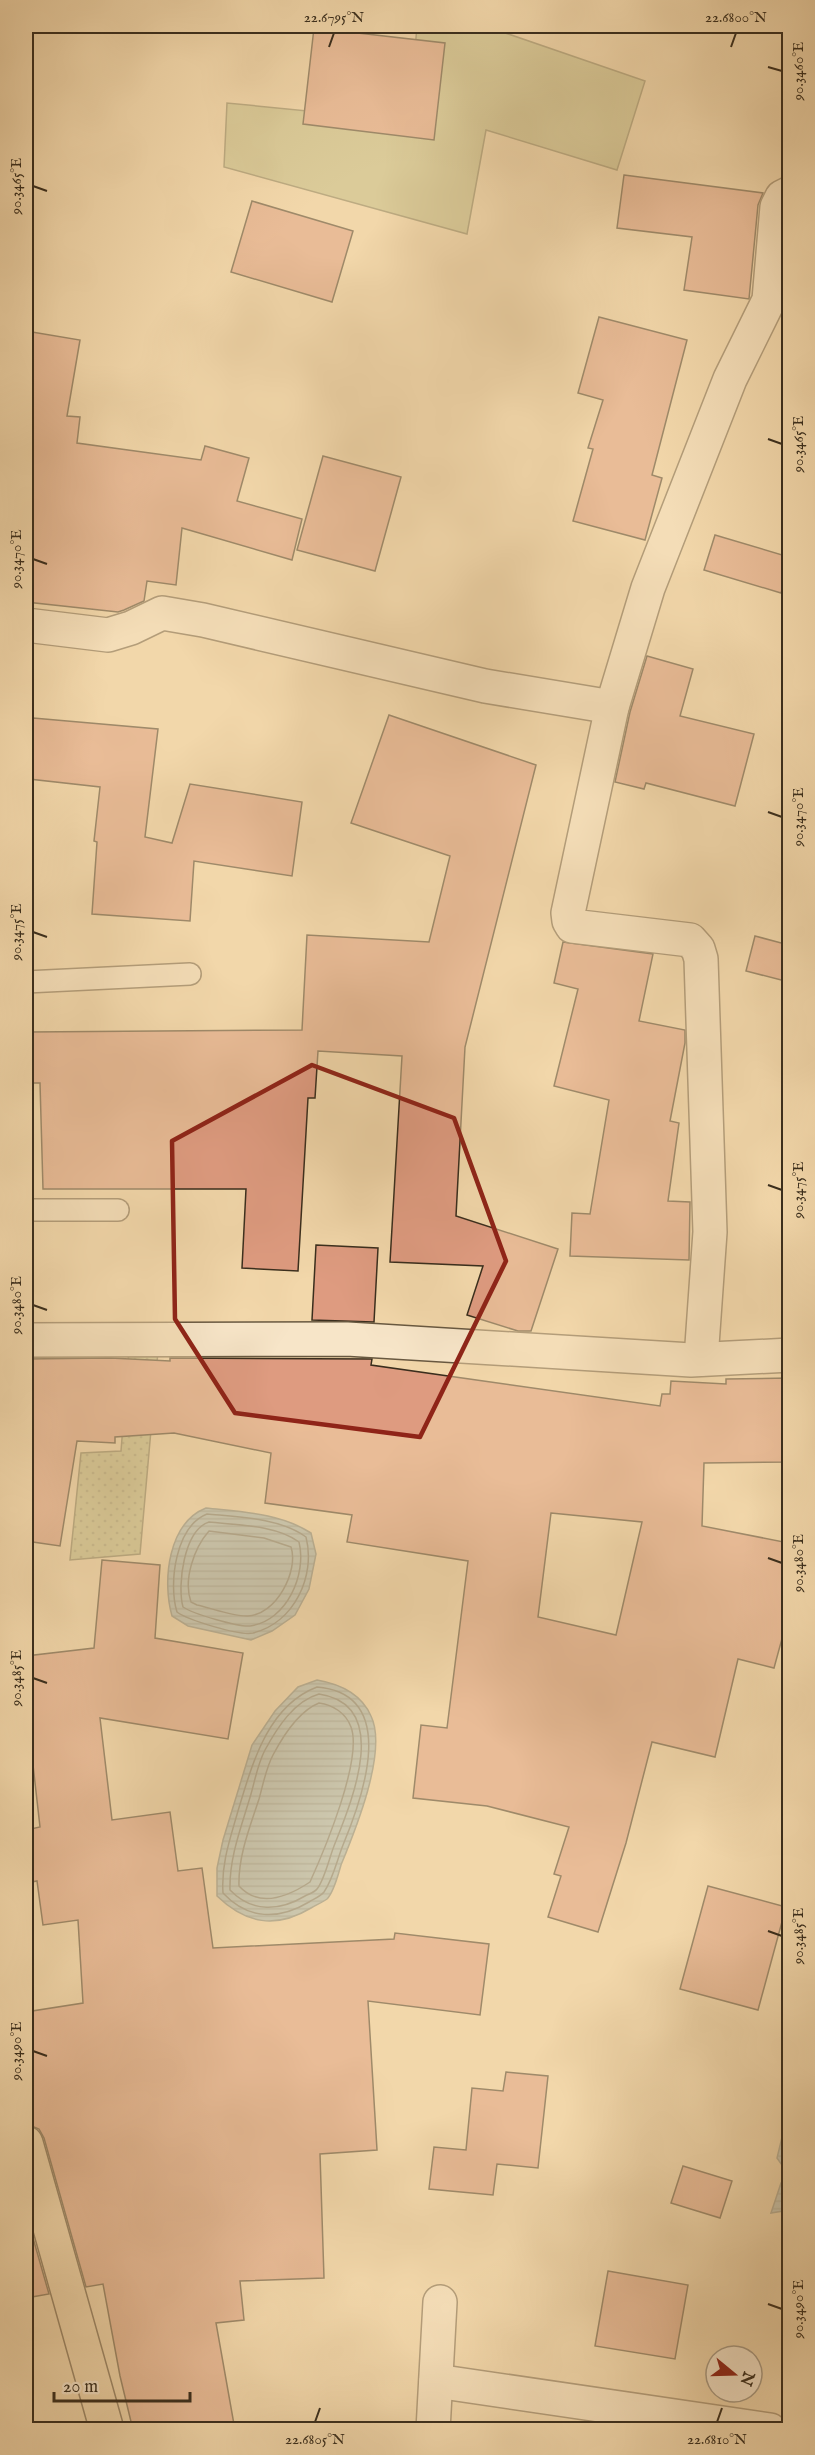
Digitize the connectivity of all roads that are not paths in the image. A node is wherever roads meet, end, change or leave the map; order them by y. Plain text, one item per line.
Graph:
1 (789, 193) edge
2 (26, 625) edge
3 (612, 707) junction
4 (190, 974) dead end
5 (26, 982) edge
6 (26, 1210) edge
7 (118, 1210) dead end
8 (26, 1340) edge
9 (789, 1355) edge
10 (701, 1359) junction
11 (26, 2143) edge
12 (440, 2302) dead end
13 (436, 2380) junction
14 (107, 2430) edge
15 (433, 2430) edge
16 (770, 2430) edge

1 - 3 street
2 - 3 street
3 - 10 street
4 - 5 lane
6 - 7 lane
8 - 10 street
9 - 10 street
11 - 14 highway
12 - 13 street
13 - 15 street
13 - 16 street

